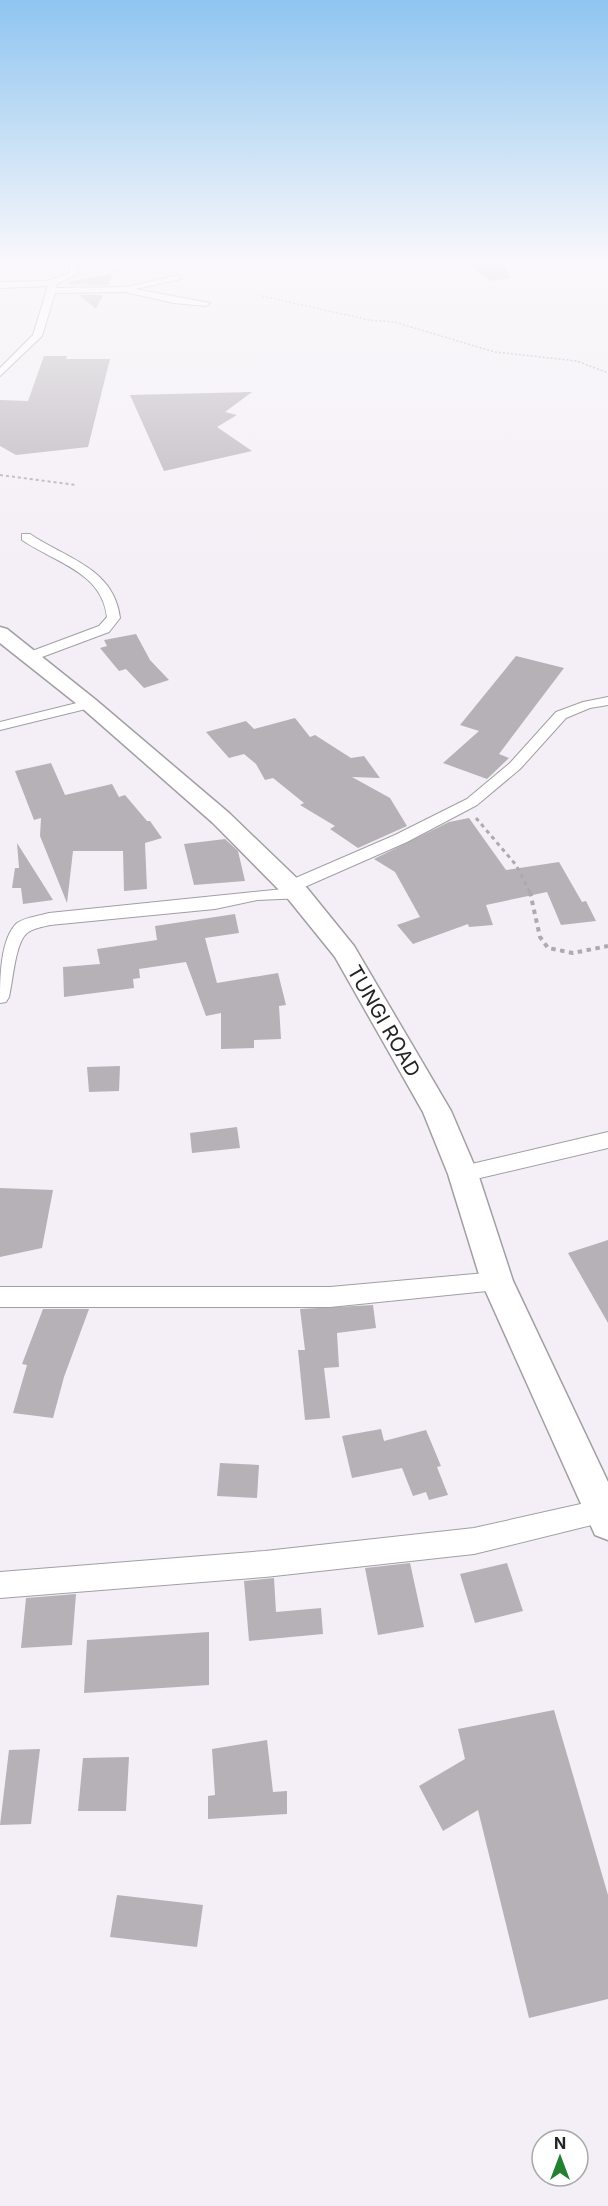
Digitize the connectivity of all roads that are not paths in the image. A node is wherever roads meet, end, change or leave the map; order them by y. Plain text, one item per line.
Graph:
1 (26, 537) dead end
2 (0, 633) edge
3 (29, 657) junction
4 (608, 701) edge
5 (89, 704) junction
6 (0, 726) edge
7 (294, 890) junction
8 (0, 997) edge
9 (608, 1140) edge
10 (463, 1174) junction
11 (497, 1281) junction
12 (1, 1301) edge
13 (605, 1516) edge
14 (0, 1585) edge

1 - 3 street
2 - 3 main road, TUNGI ROAD
3 - 5 main road, TUNGI ROAD
4 - 7 street
5 - 6 street
5 - 7 main road, TUNGI ROAD
7 - 8 street
7 - 10 main road, TUNGI ROAD
9 - 10 street
10 - 11 main road, TUNGI ROAD
11 - 12 street
11 - 13 main road, TUNGI ROAD
13 - 14 street

